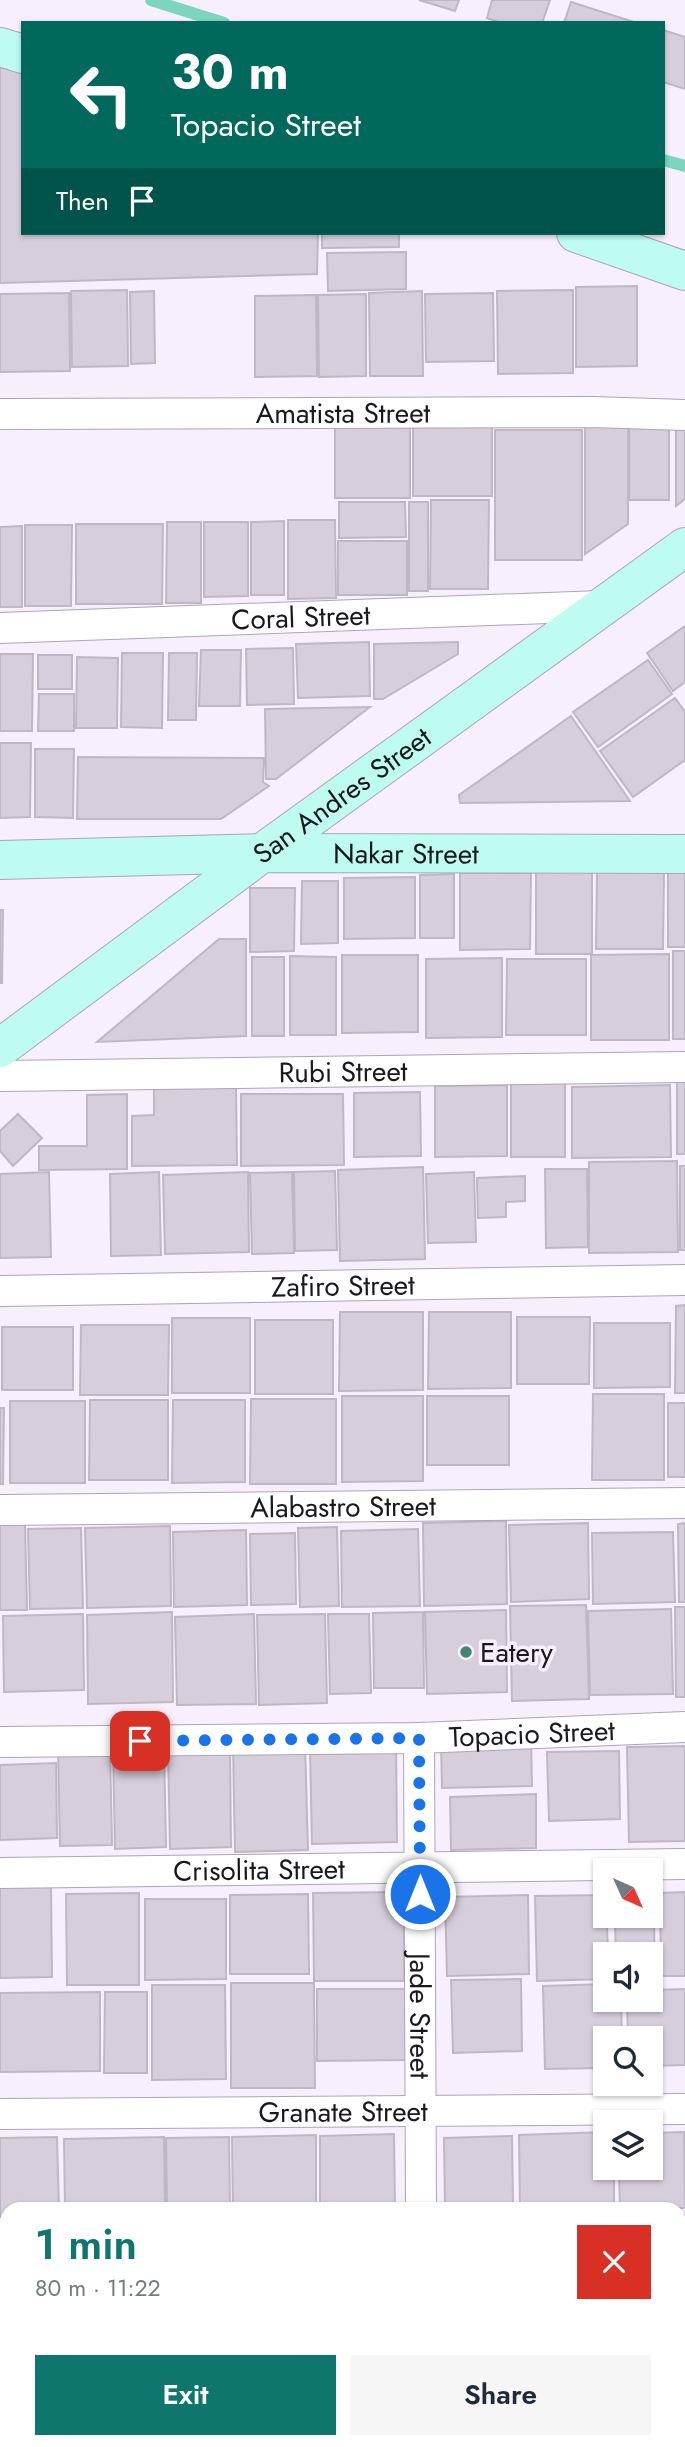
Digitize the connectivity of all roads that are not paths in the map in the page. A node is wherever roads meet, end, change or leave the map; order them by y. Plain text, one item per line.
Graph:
1 (0, 47) edge
2 (21, 53) edge
3 (582, 235) edge
4 (685, 271) edge
5 (0, 414) edge
6 (685, 415) edge
7 (685, 547) edge
8 (601, 606) junction
9 (0, 628) edge
10 (262, 853) junction
11 (685, 854) edge
12 (0, 860) edge
13 (0, 1048) edge
14 (685, 1068) edge
15 (0, 1076) edge
16 (685, 1280) edge
17 (0, 1292) edge
18 (685, 1503) edge
19 (0, 1510) edge
20 (685, 1727) edge
21 (419, 1738) junction
22 (0, 1742) edge
23 (685, 1864) edge
24 (420, 1867) junction
25 (0, 1873) edge
26 (685, 2109) edge
27 (420, 2111) junction
28 (0, 2114) edge
29 (421, 2202) edge

1 - 2 street
3 - 4 street
5 - 6 street, Amatista Street
7 - 8 street, San Andres Street
8 - 9 street, Coral Street
8 - 10 street, San Andres Street
10 - 11 street, Nakar Street
10 - 12 street, Nakar Street
10 - 13 street, San Andres Street
14 - 15 street, Rubi Street
16 - 17 street, Zafiro Street
18 - 19 street, Alabastro Street
20 - 21 street, Topacio Street
21 - 22 street, Topacio Street
21 - 24 street, Jade Street
23 - 24 street, Crisolita Street
24 - 25 street, Crisolita Street
24 - 27 street, Jade Street
26 - 27 street, Granate Street
27 - 28 street, Granate Street
27 - 29 street, Jade Street

